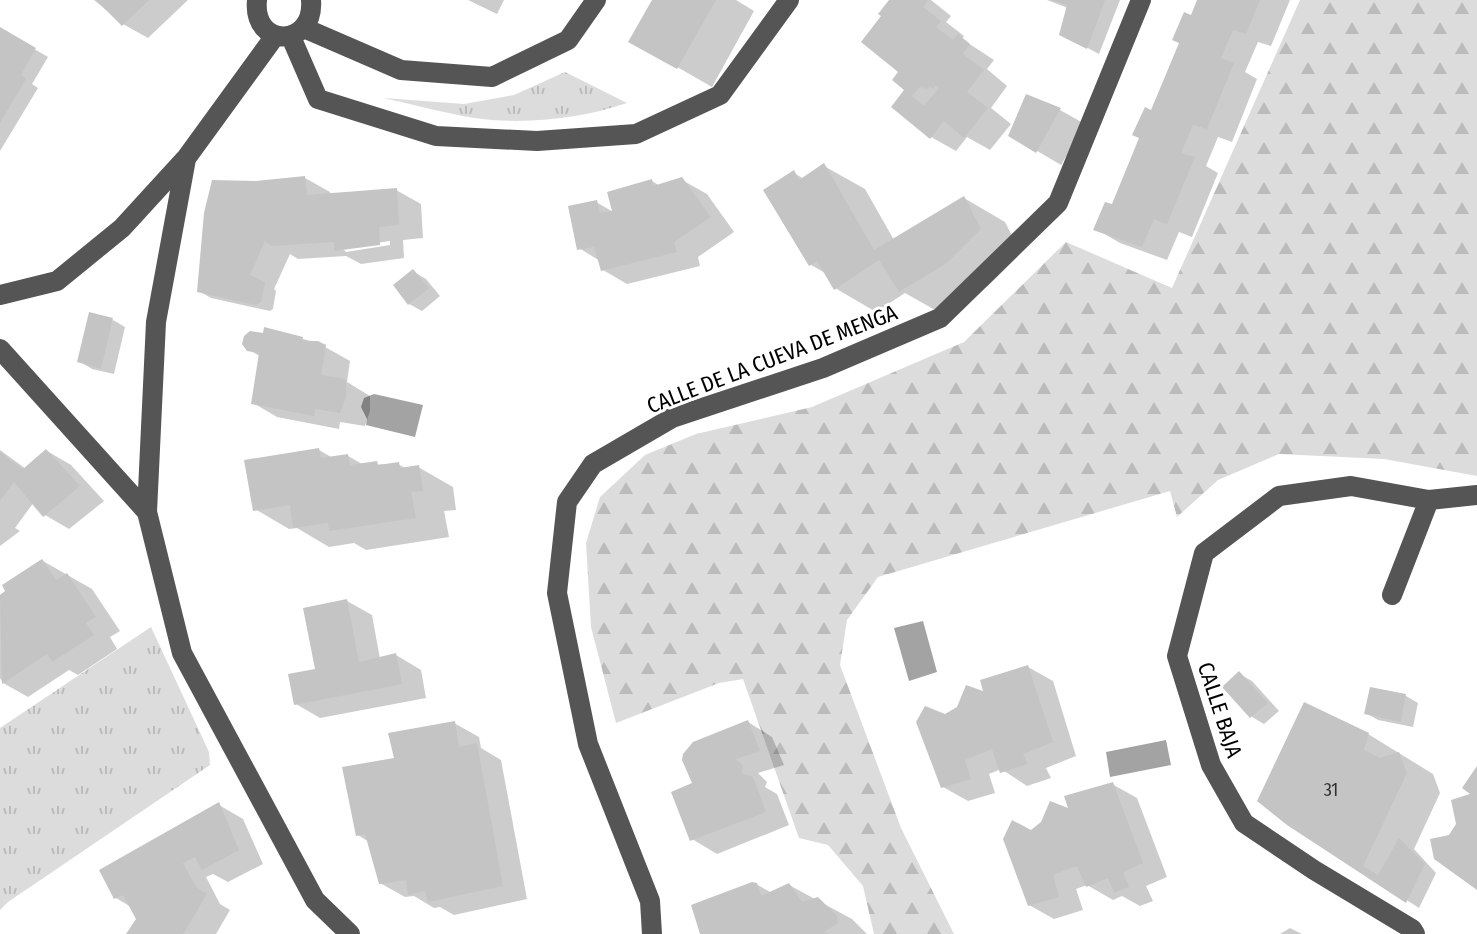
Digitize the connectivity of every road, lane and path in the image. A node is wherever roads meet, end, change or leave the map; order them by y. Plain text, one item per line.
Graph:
1 (257, 0) edge
2 (311, 0) edge
3 (596, 0) edge
4 (789, 0) edge
5 (1141, 0) edge
6 (290, 34) junction
7 (187, 157) junction
8 (0, 295) edge
9 (0, 349) edge
10 (1477, 495) edge
11 (1429, 500) junction
12 (147, 512) junction
13 (1392, 595) dead end
14 (350, 934) edge
15 (652, 934) edge
16 (1415, 934) edge

1 - 6 street
2 - 6 street
3 - 6 street
4 - 6 street
5 - 15 street, CALLE DE LA CUEVA DE MENGA
6 - 7 street
7 - 8 street
7 - 12 street
9 - 12 street
10 - 11 street, CALLE BAJA
11 - 13 street
11 - 16 street, CALLE BAJA
12 - 14 street

